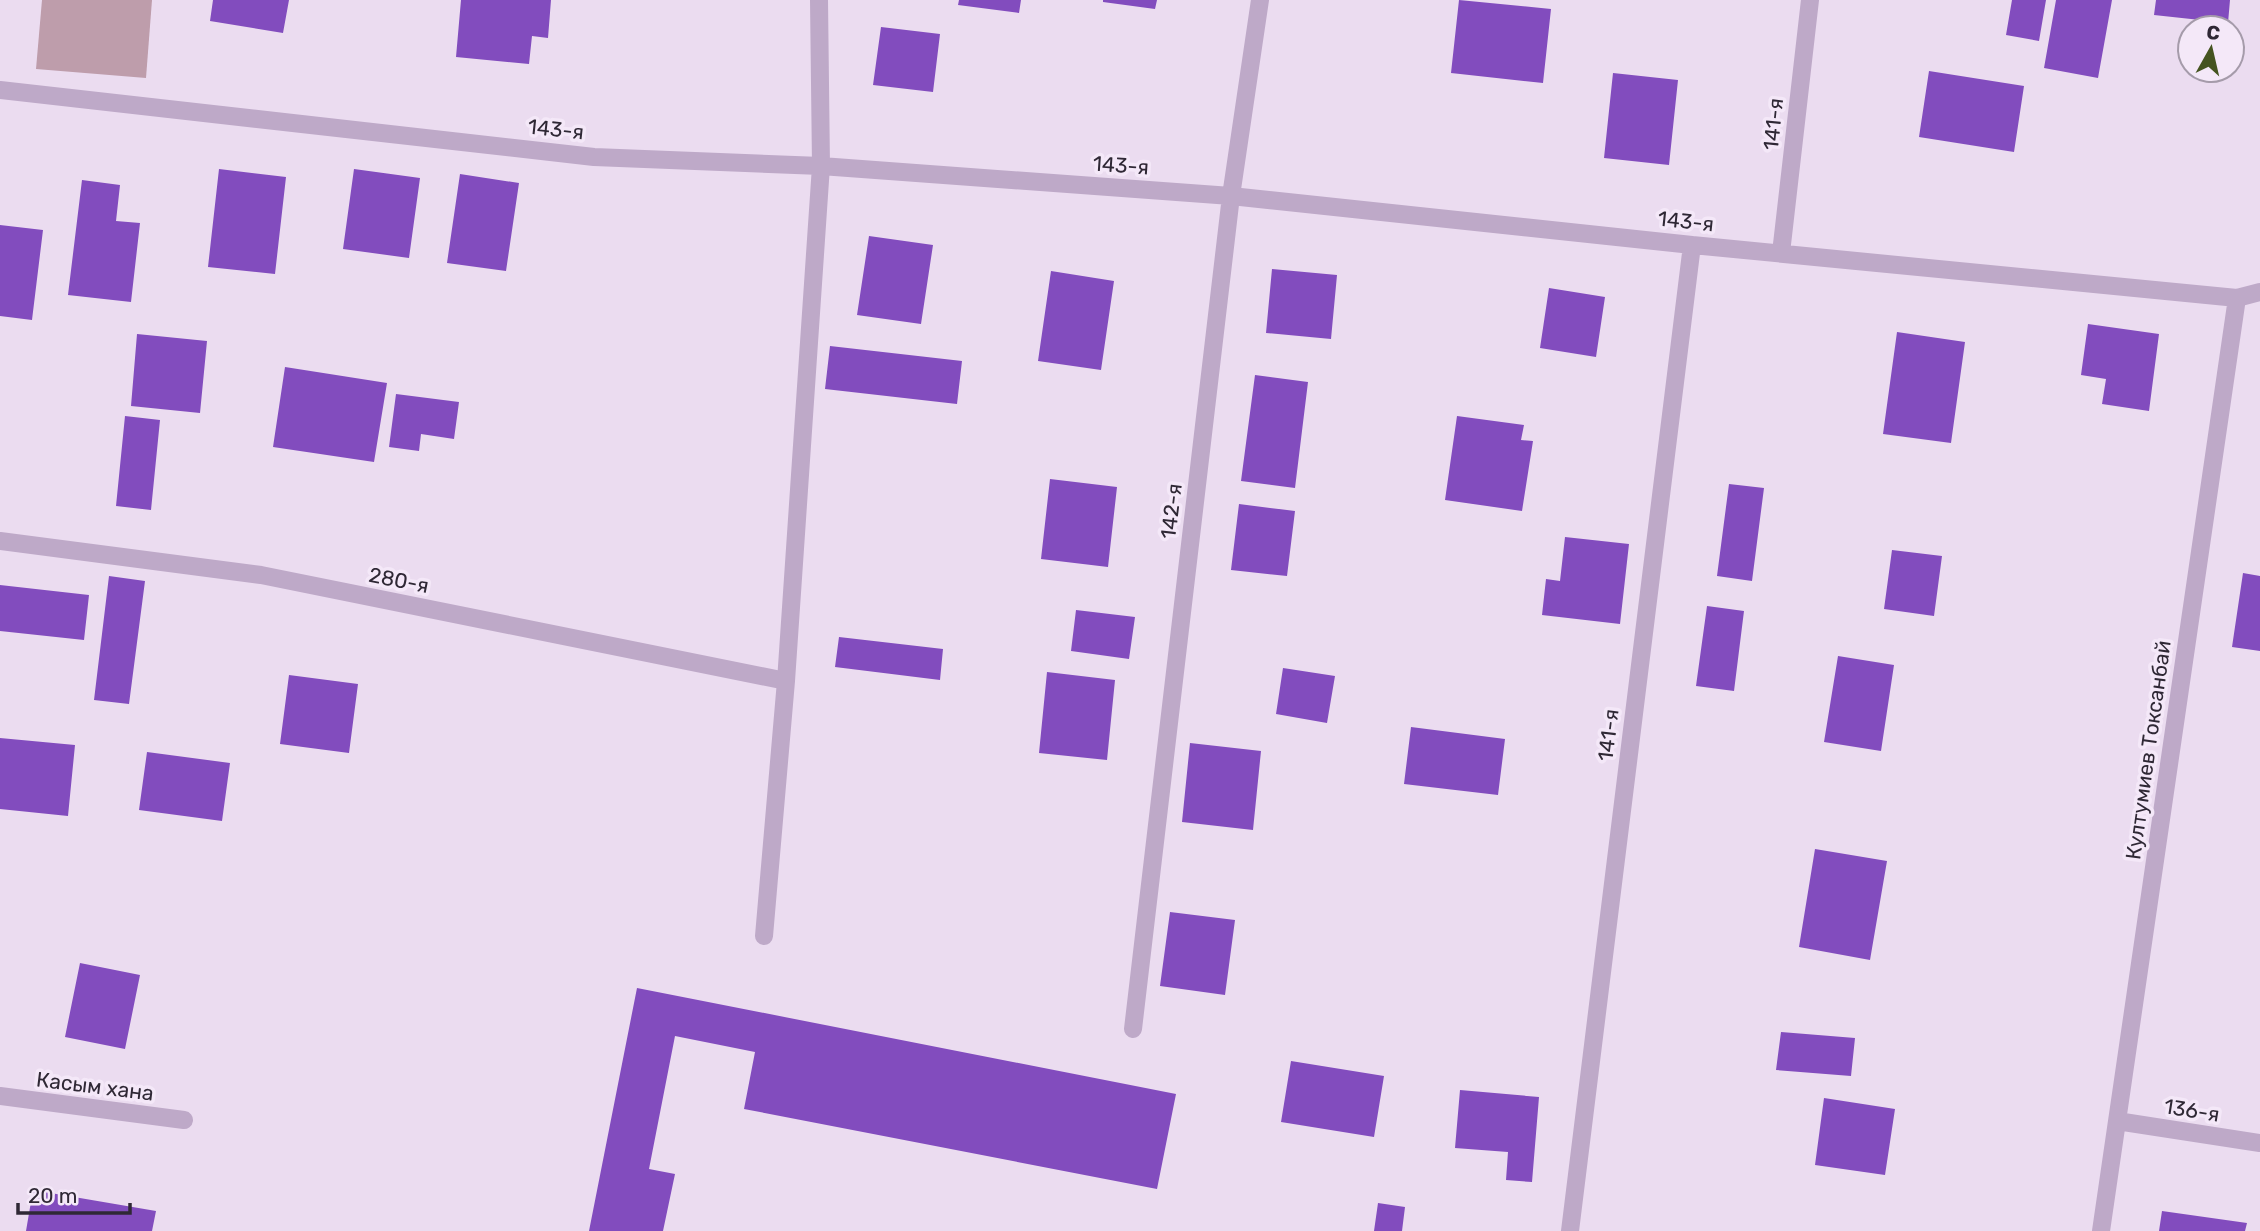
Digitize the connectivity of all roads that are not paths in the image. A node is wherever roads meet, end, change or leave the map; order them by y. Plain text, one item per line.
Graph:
1 (819, 0) edge
2 (1260, 0) edge
3 (1810, 0) edge
4 (0, 90) edge
5 (821, 166) junction
6 (1231, 196) junction
7 (1692, 245) junction
8 (1781, 253) junction
9 (2260, 292) edge
10 (2238, 298) junction
11 (0, 541) edge
12 (786, 681) junction
13 (764, 936) dead end
14 (1133, 1029) dead end
15 (0, 1097) edge
16 (184, 1120) dead end
17 (2117, 1121) junction
18 (2260, 1143) edge
19 (1570, 1231) edge
20 (2101, 1231) edge

1 - 5 street
2 - 6 street, 142-я
3 - 8 street, 141-я
4 - 5 street, 143-я
5 - 6 street, 143-я
5 - 12 street
6 - 7 street, 143-я
6 - 14 street, 142-я
7 - 8 street, 143-я
7 - 19 street, 141-я
8 - 10 street, 143-я
9 - 10 street
10 - 17 street, Култумиев Токсанбай
11 - 12 street, 280-я
12 - 13 street
15 - 16 street, Касым хана
17 - 18 street, 136-я
17 - 20 street, Култумиев Токсанбай

